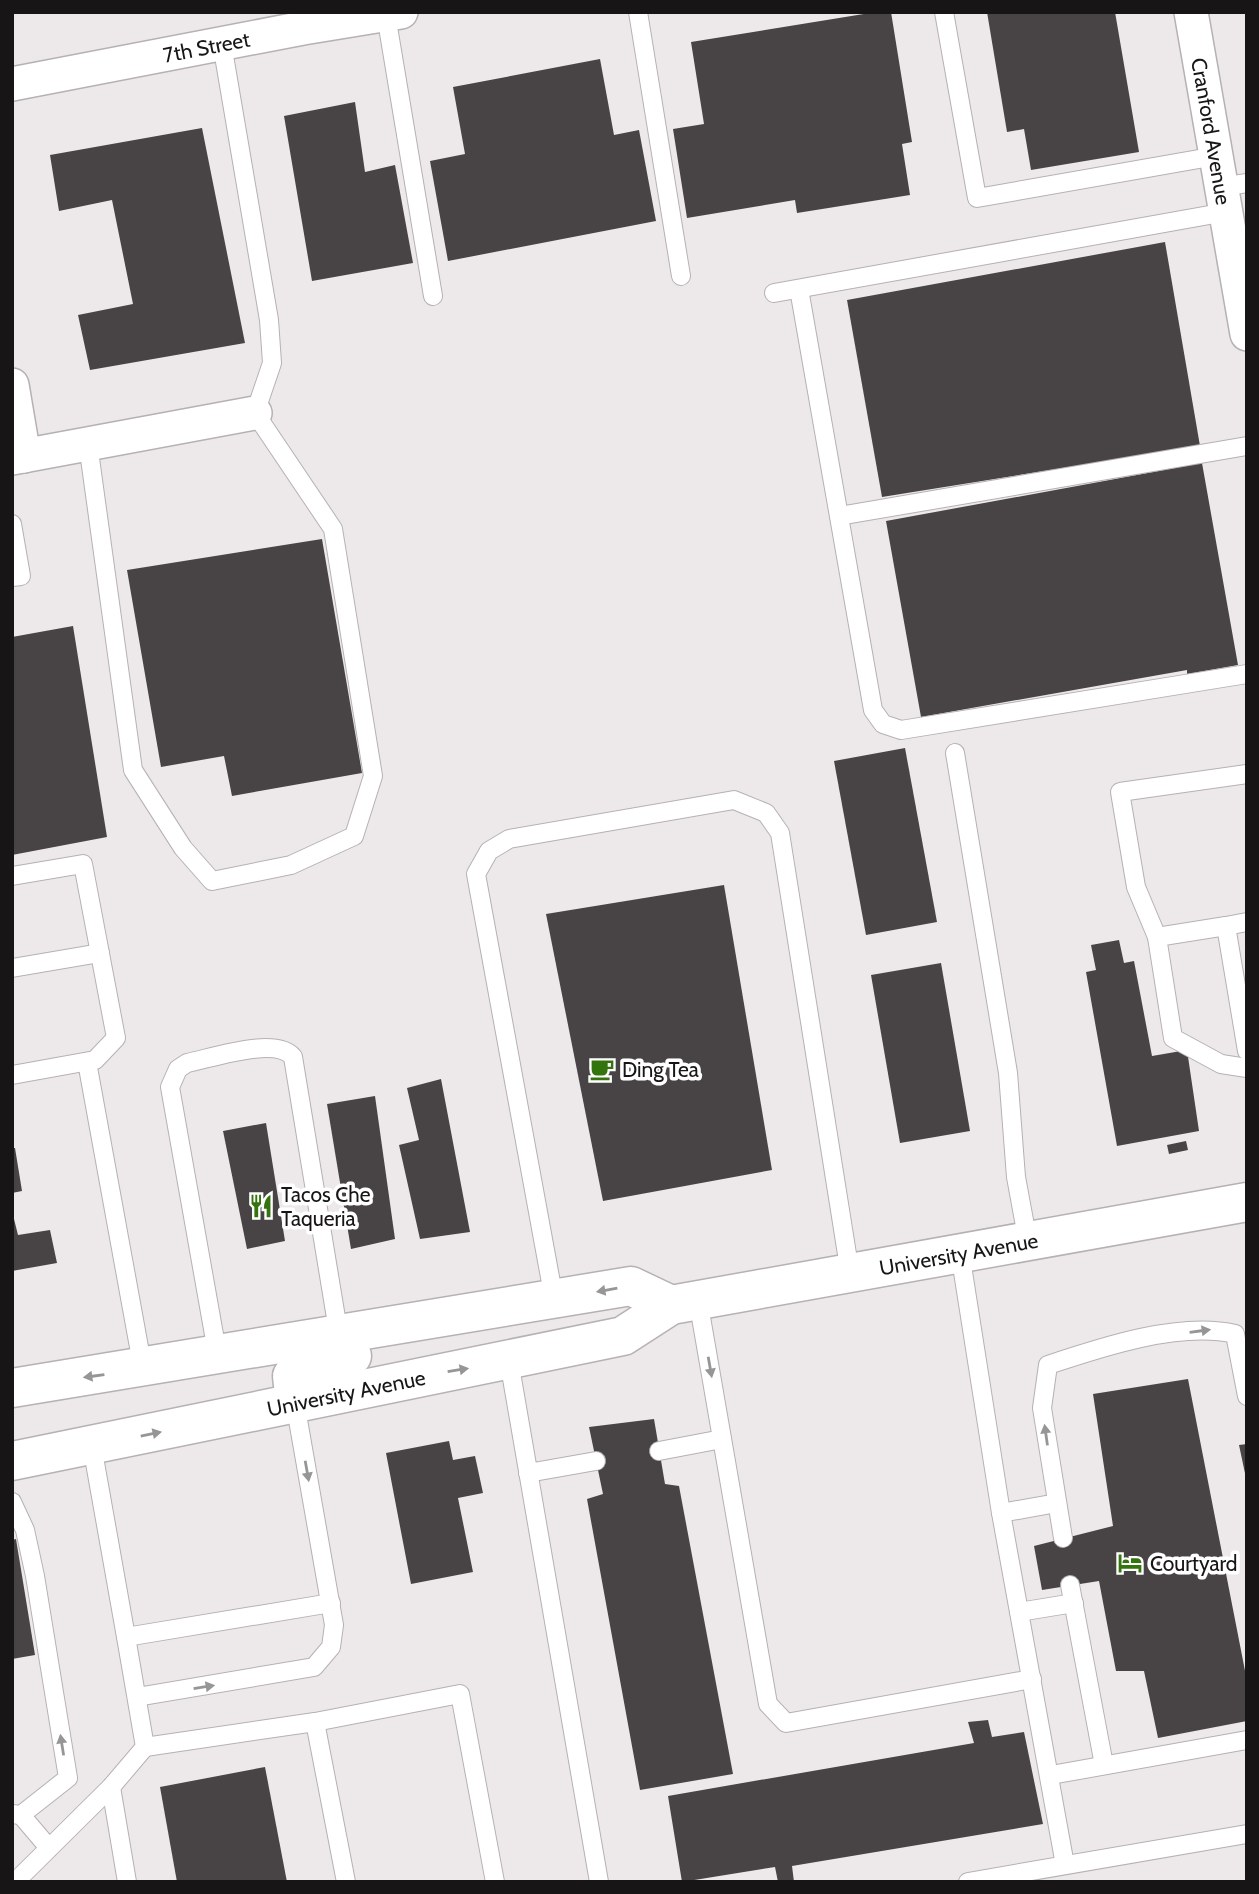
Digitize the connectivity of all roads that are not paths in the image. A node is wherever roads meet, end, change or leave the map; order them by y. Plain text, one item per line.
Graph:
1 (638, 12) edge
2 (944, 12) edge
3 (1191, 12) edge
4 (394, 13) edge
5 (222, 44) junction
6 (12, 84) edge
7 (1227, 185) edge
8 (681, 276) dead end
9 (799, 289) junction
10 (774, 293) dead end
11 (433, 296) dead end
12 (1247, 334) edge
13 (12, 385) edge
14 (255, 413) junction
15 (88, 444) junction
16 (1247, 446) edge
17 (18, 457) edge
18 (839, 516) junction
19 (12, 524) edge
20 (12, 578) edge
21 (1247, 674) edge
22 (955, 753) dead end
23 (1247, 774) edge
24 (12, 876) edge
25 (1247, 922) edge
26 (1226, 926) junction
27 (1157, 937) junction
28 (100, 953) junction
29 (12, 968) edge
30 (1247, 1051) edge
31 (88, 1062) junction
32 (1247, 1068) edge
33 (12, 1075) edge
34 (1247, 1202) edge
35 (1028, 1242) junction
36 (960, 1254) junction
37 (850, 1273) junction
38 (540, 1302) junction
39 (684, 1303) junction
40 (339, 1336) junction
41 (218, 1357) junction
42 (509, 1362) junction
43 (143, 1369) junction
44 (12, 1388) edge
45 (1247, 1396) edge
46 (295, 1404) junction
47 (722, 1439) junction
48 (92, 1446) junction
49 (659, 1451) dead end
50 (12, 1461) edge
51 (596, 1461) dead end
52 (528, 1473) junction
53 (12, 1502) edge
54 (1057, 1503) junction
55 (1001, 1513) junction
56 (1063, 1538) dead end
57 (331, 1603) junction
58 (1019, 1612) junction
59 (125, 1637) junction
60 (1032, 1679) junction
61 (137, 1697) junction
62 (315, 1722) junction
63 (1247, 1740) edge
64 (145, 1747) junction
65 (1104, 1765) junction
66 (1051, 1775) junction
67 (111, 1787) junction
68 (17, 1814) edge
69 (1247, 1834) edge
70 (49, 1848) junction
71 (1065, 1864) junction
72 (15, 1882) edge
73 (127, 1882) edge
74 (346, 1882) edge
75 (495, 1882) edge
76 (599, 1882) edge
77 (968, 1882) edge

1 - 8 lane
2 - 7 lane
3 - 7 street, Cranford Avenue
4 - 5 street, 7th Street
4 - 11 lane
5 - 6 street, 7th Street
5 - 14 lane
7 - 9 lane
7 - 12 street, Cranford Avenue
9 - 10 lane
9 - 18 lane
13 - 17 street
14 - 15 street
14 - 15 lane
15 - 17 street
16 - 18 lane
18 - 21 lane
19 - 20 lane
22 - 35 lane
23 - 27 lane
24 - 28 lane
25 - 26 lane
26 - 27 lane
26 - 30 lane
27 - 32 lane
28 - 29 lane
28 - 31 lane
31 - 33 lane
31 - 43 lane
34 - 35 main road, University Avenue
35 - 36 main road, University Avenue
36 - 37 main road, University Avenue
36 - 55 lane
37 - 38 lane
37 - 39 main road, University Avenue
39 -> 38 main road
38 - 40 main road
38 - 46 main road
39 - 42 main road, University Avenue
39 -> 47 lane
40 - 41 main road
40 - 41 lane
41 - 43 main road
46 -> 42 main road, University Avenue
42 - 52 lane
43 -> 44 main road
54 -> 45 lane
48 -> 46 main road, University Avenue
46 -> 57 lane
47 - 49 lane
47 - 60 lane
48 - 50 main road, University Avenue
48 - 59 lane
51 - 52 lane
52 - 76 lane
68 -> 53 lane
54 - 55 lane
54 - 56 lane
55 - 58 lane
57 - 59 lane
61 -> 57 lane
58 - 60 lane
58 - 65 lane
59 - 61 lane
60 - 66 lane
61 - 64 lane
62 - 64 lane
62 - 74 lane
62 - 75 lane
63 - 65 lane
64 - 67 lane
65 - 66 lane
66 - 71 lane
67 - 70 lane
67 - 73 lane
68 - 70 lane
69 - 71 lane
70 - 72 lane
71 - 77 lane

